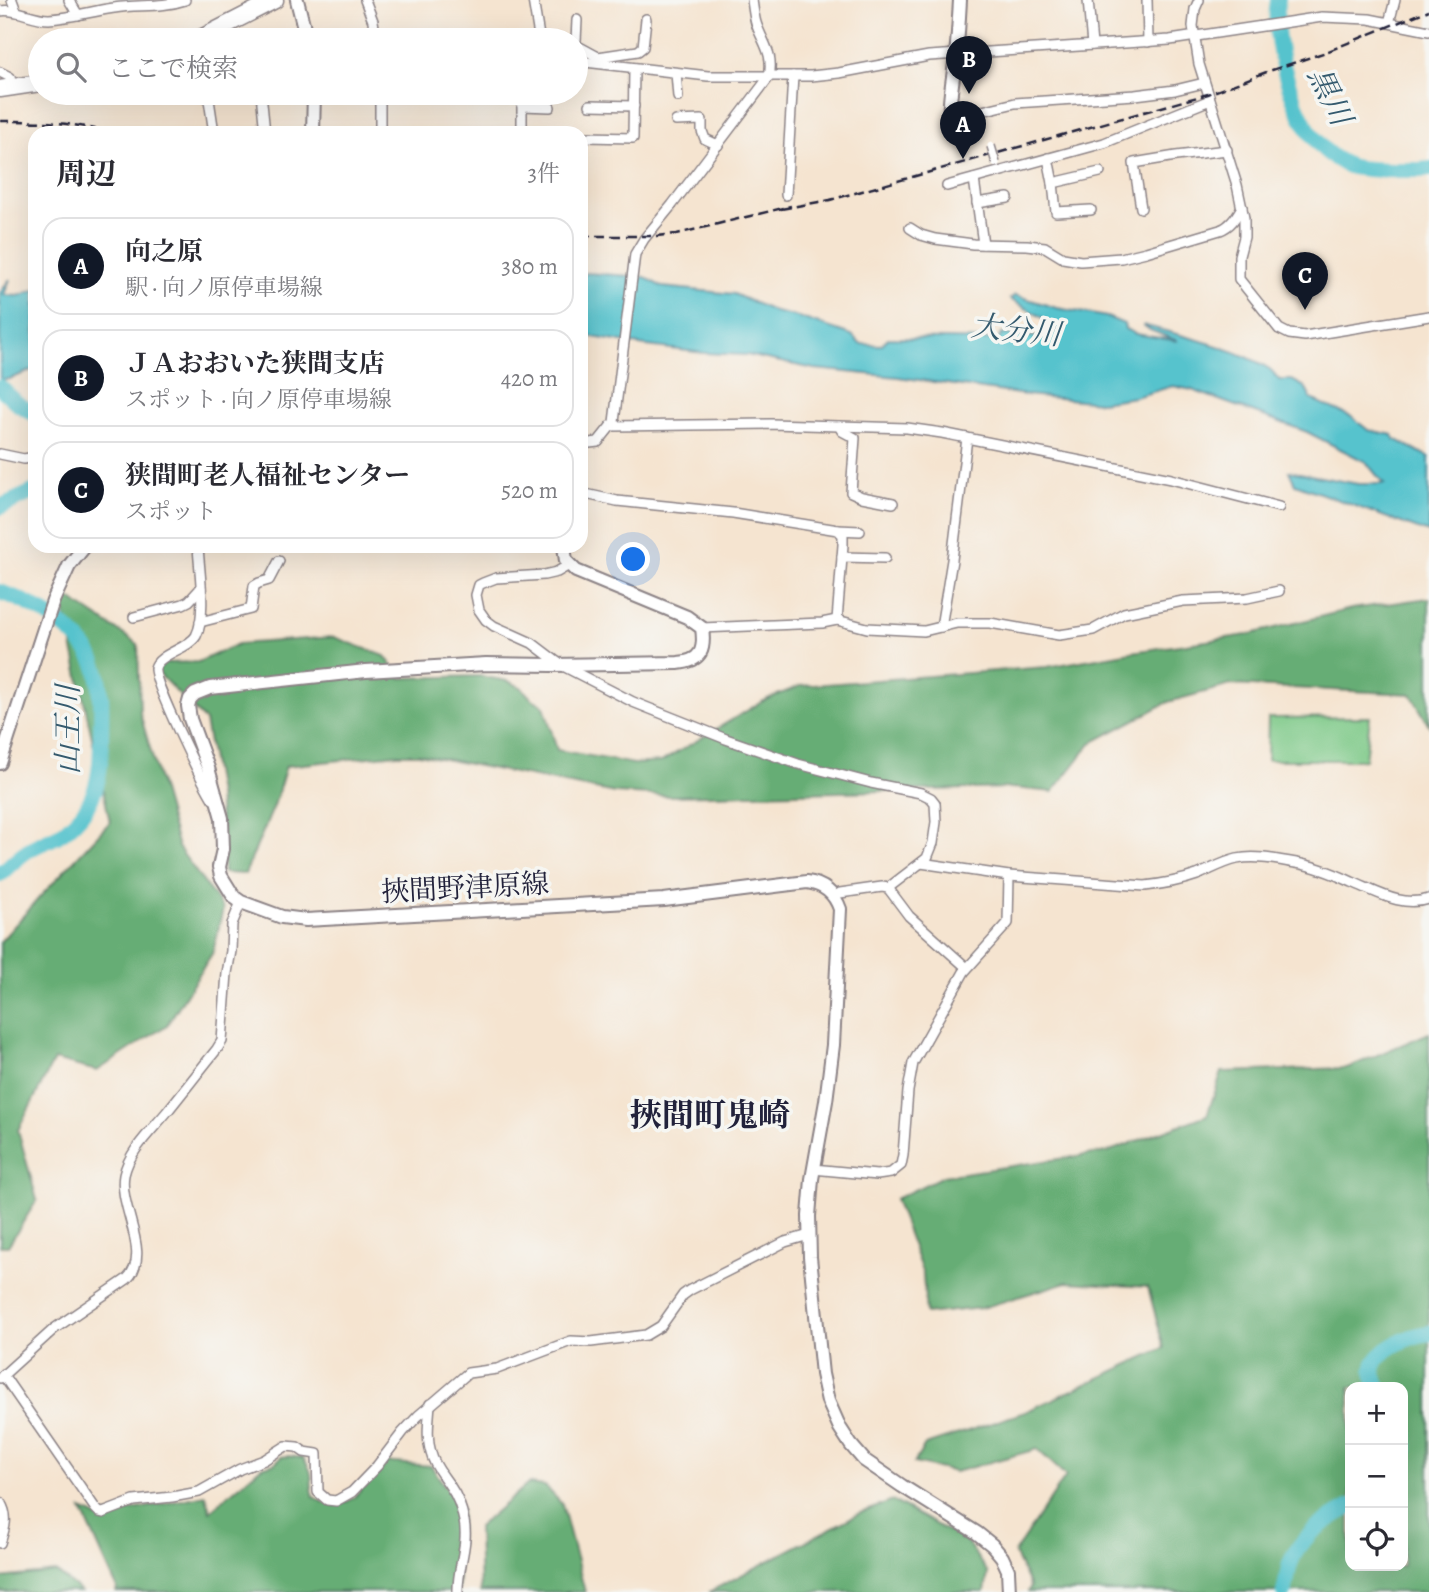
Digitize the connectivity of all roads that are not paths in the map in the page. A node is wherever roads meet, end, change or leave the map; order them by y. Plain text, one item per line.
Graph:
1 (12, 0) edge
2 (69, 0) edge
3 (185, 0) edge
4 (275, 0) edge
5 (297, 0) edge
6 (365, 0) edge
7 (533, 0) edge
8 (752, 0) edge
9 (960, 0) edge
10 (1088, 0) edge
11 (1147, 0) edge
12 (1199, 0) edge
13 (1395, 0) edge
14 (0, 11) edge
15 (16, 11) junction
16 (78, 15) junction
17 (646, 19) dead end
18 (578, 20) dead end
19 (1389, 23) junction
20 (220, 28) edge
21 (304, 28) edge
22 (374, 28) edge
23 (537, 28) edge
24 (577, 28) edge
25 (1429, 31) edge
26 (1194, 37) junction
27 (1148, 42) junction
28 (1092, 45) junction
29 (588, 52) edge
30 (956, 54) junction
31 (588, 61) edge
32 (600, 61) junction
33 (634, 68) junction
34 (0, 72) edge
35 (676, 73) junction
36 (793, 76) junction
37 (769, 77) junction
38 (1204, 83) junction
39 (28, 85) edge
40 (6, 88) edge
41 (678, 97) dead end
42 (1210, 100) junction
43 (210, 105) edge
44 (262, 105) edge
45 (314, 105) edge
46 (380, 105) edge
47 (590, 105) dead end
48 (522, 106) joint
49 (634, 106) junction
50 (550, 107) dead end
51 (676, 121) dead end
52 (950, 125) joint
53 (213, 126) edge
54 (264, 126) edge
55 (313, 126) edge
56 (380, 126) edge
57 (522, 126) edge
58 (588, 137) edge
59 (718, 145) junction
60 (991, 146) dead end
61 (1227, 150) junction
62 (1048, 158) junction
63 (996, 163) dead end
64 (1100, 172) dead end
65 (974, 179) junction
66 (1053, 183) junction
67 (947, 187) dead end
68 (786, 195) dead end
69 (1008, 198) dead end
70 (977, 203) junction
71 (1242, 207) junction
72 (1140, 208) dead end
73 (1091, 210) dead end
74 (910, 228) dead end
75 (983, 244) junction
76 (1429, 316) edge
77 (611, 426) junction
78 (839, 426) junction
79 (967, 438) junction
80 (588, 443) edge
81 (0, 454) edge
82 (28, 458) edge
83 (588, 495) edge
84 (893, 503) dead end
85 (1279, 507) dead end
86 (838, 530) junction
87 (860, 531) dead end
88 (79, 553) edge
89 (198, 553) edge
90 (565, 553) edge
91 (842, 557) junction
92 (886, 558) dead end
93 (279, 561) dead end
94 (569, 565) junction
95 (201, 588) junction
96 (1279, 591) dead end
97 (134, 617) dead end
98 (837, 620) junction
99 (200, 622) junction
100 (941, 626) junction
101 (702, 628) junction
102 (561, 665) junction
103 (0, 764) edge
104 (220, 812) junction
105 (921, 863) junction
106 (1009, 876) junction
107 (888, 888) junction
108 (834, 897) junction
109 (1429, 899) edge
110 (241, 902) junction
111 (967, 968) junction
112 (813, 1168) junction
113 (809, 1235) junction
114 (2, 1377) edge
115 (430, 1404) junction
116 (0, 1502) edge
117 (0, 1543) edge
118 (458, 1592) edge
119 (1009, 1592) edge

1 - 15 street
2 - 16 street
3 - 16 street
4 - 20 highway
5 - 21 main road
6 - 22 street
7 - 23 street
8 - 37 street
9 - 30 main road
10 - 28 street
11 - 27 street
12 - 26 street
13 - 19 street
14 - 15 street
15 - 16 street
17 - 32 street
18 - 24 street
19 - 25 street
19 - 26 street
26 - 27 street
26 - 38 street
27 - 28 street
28 - 30 street
29 - 32 street
30 - 36 street
30 - 52 main road
31 - 32 street
32 - 33 street
33 - 35 street
33 - 49 street
34 - 40 street
35 - 37 street
35 - 41 street
36 - 37 street
36 - 68 street
37 - 59 street
38 - 42 street
38 - 52 street
39 - 40 highway
42 - 61 street
42 - 62 street
43 - 53 street
44 - 54 street
45 - 55 main road
46 - 56 street
47 - 49 street
48 - 50 street
48 - 57 street
49 - 58 street
51 - 59 street
59 - 77 street
60 - 63 street, bridge
61 - 71 street
61 - 72 street
62 - 65 street
62 - 66 street
64 - 66 street
65 - 67 street
65 - 70 street
66 - 73 street
69 - 70 street
70 - 75 street
71 - 75 street
71 - 76 street
74 - 75 street
77 - 78 street
77 - 80 street
78 - 79 street
78 - 84 street
79 - 85 street
79 - 100 street
81 - 82 street
83 - 86 street
86 - 87 street
86 - 91 street
88 - 103 main road
89 - 95 street
90 - 94 main road
91 - 92 street
91 - 98 street
93 - 99 street
94 - 101 main road
94 - 102 street
95 - 97 street
95 - 99 street
96 - 100 street
98 - 100 street
98 - 101 street
99 - 104 street
101 - 102 main road
102 - 104 main road
102 - 105 street
104 - 110 main road
105 - 106 street
105 - 107 street
106 - 109 street
106 - 111 street
107 - 108 street
107 - 111 street
108 - 110 main road, 挾間野津原線
108 - 112 main road
110 - 114 street
111 - 112 street
112 - 113 main road
113 - 115 street
113 - 119 main road
114 - 115 street
115 - 118 street
116 - 117 street

